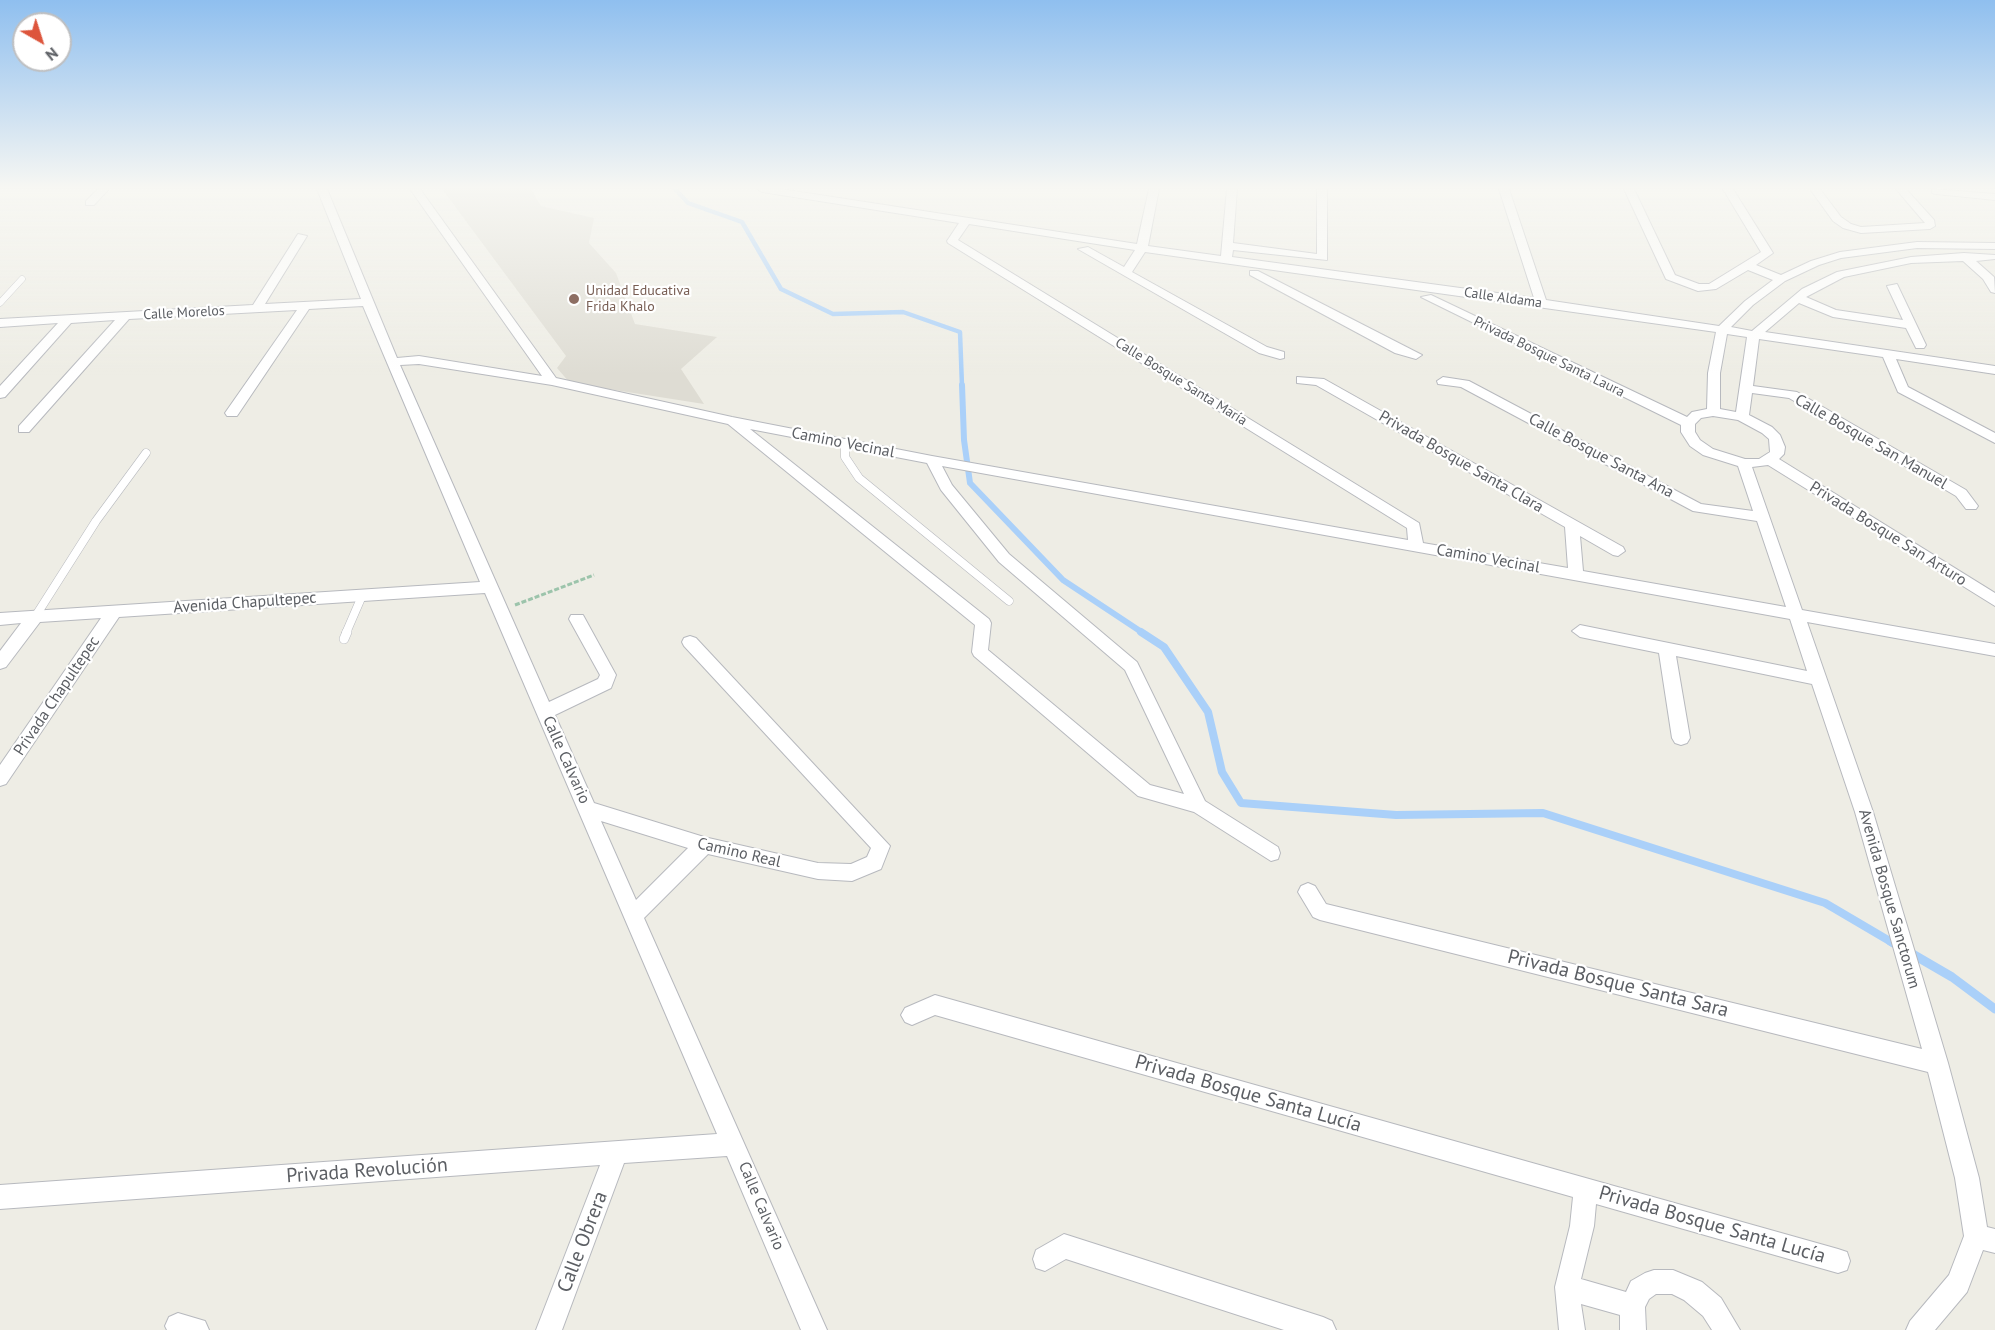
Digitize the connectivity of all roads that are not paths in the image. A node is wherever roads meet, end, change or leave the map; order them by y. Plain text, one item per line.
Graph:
1 (293, 251) edge
2 (347, 251) edge
3 (459, 251) edge
4 (968, 251) edge
5 (1088, 251) edge
6 (1140, 251) edge
7 (1194, 251) edge
8 (1323, 251) edge
9 (1524, 251) edge
10 (1658, 251) edge
11 (1766, 251) edge
12 (1870, 251) edge
13 (1227, 253) junction
14 (1964, 256) junction
15 (1995, 257) edge
16 (1815, 262) junction
17 (1746, 265) junction
18 (1292, 269) junction
19 (1126, 273) junction
20 (1254, 273) dead end
21 (1841, 274) junction
22 (22, 279) dead end
23 (1781, 279) junction
24 (1893, 286) dead end
25 (1284, 289) junction
26 (1995, 290) edge
27 (1427, 297) dead end
28 (1798, 298) junction
29 (1540, 300) junction
30 (368, 302) junction
31 (0, 303) edge
32 (305, 306) junction
33 (256, 309) junction
34 (125, 316) junction
35 (68, 319) junction
36 (0, 323) edge
37 (1910, 325) junction
38 (1722, 330) junction
39 (1753, 336) junction
40 (1920, 345) dead end
41 (1280, 355) dead end
42 (1416, 355) dead end
43 (1889, 359) junction
44 (392, 362) junction
45 (1995, 370) edge
46 (1302, 380) dead end
47 (552, 381) junction
48 (1443, 381) dead end
49 (1747, 389) junction
50 (0, 394) edge
51 (1713, 412) junction
52 (232, 413) dead end
53 (1742, 417) junction
54 (732, 421) junction
55 (1688, 423) junction
56 (24, 429) dead end
57 (1995, 439) edge
58 (845, 443) junction
59 (146, 453) dead end
60 (932, 460) junction
61 (1776, 463) junction
62 (1744, 464) junction
63 (1971, 506) dead end
64 (1763, 517) junction
65 (1572, 525) junction
66 (1416, 547) junction
67 (1618, 551) dead end
68 (1576, 575) junction
69 (491, 587) junction
70 (362, 596) junction
71 (1995, 600) edge
72 (1009, 601) dead end
73 (114, 612) junction
74 (1795, 615) junction
75 (35, 617) junction
76 (0, 619) edge
77 (577, 619) dead end
78 (1580, 631) dead end
79 (344, 639) dead end
80 (690, 642) dead end
81 (1666, 648) junction
82 (1995, 650) edge
83 (0, 663) edge
84 (1817, 679) junction
85 (545, 712) junction
86 (1681, 738) dead end
87 (0, 779) edge
88 (1199, 806) junction
89 (588, 809) junction
90 (704, 845) junction
91 (1271, 854) dead end
92 (1308, 892) dead end
93 (634, 915) junction
94 (912, 1015) dead end
95 (1937, 1063) junction
96 (734, 1144) junction
97 (616, 1153) junction
98 (1586, 1189) junction
99 (0, 1197) edge
100 (1985, 1239) edge
101 (1045, 1259) dead end
102 (1838, 1261) dead end
103 (1567, 1287) junction
104 (1633, 1318) edge
105 (1922, 1329) edge
106 (549, 1330) edge
107 (814, 1330) edge
108 (1323, 1330) edge
109 (1572, 1330) edge
110 (1727, 1330) edge

1 - 33 street
2 - 30 street, Calle Calvario
3 - 47 street
4 - 66 street, Calle Bosque Santa María
5 - 19 street
6 - 19 street
7 - 13 street, Calle Aldama
8 - 13 street
9 - 29 street
10 - 17 street
11 - 17 street
12 - 16 street
13 - 18 street, Calle Aldama
14 - 15 street
14 - 21 street
14 - 26 street
16 - 21 street
16 - 23 street
17 - 23 street
18 - 25 street
18 - 29 street, Calle Aldama
19 - 41 street
20 - 25 street
21 - 28 street
22 - 31 lane
23 - 38 street
24 - 37 street
25 - 42 street
27 - 55 street, Privada Bosque Santa Laura
28 - 37 street
28 - 39 street
29 - 38 street, Calle Aldama
30 - 32 street, Calle Morelos
30 - 44 street, Calle Calvario
32 - 33 street, Calle Morelos
32 - 52 street
33 - 34 street, Calle Morelos
34 - 35 street, Calle Morelos
34 - 56 street
35 - 36 street, Calle Morelos
35 - 50 street
37 - 40 street
38 - 39 street, Calle Aldama
38 - 51 street
39 - 43 street, Calle Aldama
39 - 49 street
43 - 45 street, Calle Aldama
43 - 57 street
44 - 47 street, Camino Vecinal
44 - 69 street, Calle Calvario
46 - 65 street, Privada Bosque Santa Clara
47 - 54 street, Camino Vecinal
48 - 64 street, Calle Bosque Santa Ana
49 - 53 street
49 - 63 street, Calle Bosque San Manuel
51 - 53 street
51 - 55 street
53 - 61 street
54 - 58 street, Camino Vecinal
54 - 88 street
55 - 62 street
58 - 60 street, Camino Vecinal
58 - 72 lane
59 - 75 lane
60 - 66 street, Camino Vecinal
60 - 88 street
61 - 62 street
61 - 71 street, Privada Bosque San Arturo
62 - 64 street, Avenida Bosque Sanctorum
64 - 74 street, Avenida Bosque Sanctorum
65 - 67 street, Privada Bosque Santa Clara
65 - 68 street
66 - 68 street, Camino Vecinal
68 - 74 street, Camino Vecinal
69 - 70 street, Avenida Chapultepec
69 - 85 street, Calle Calvario
70 - 73 street, Avenida Chapultepec
70 - 79 lane
73 - 75 street, Avenida Chapultepec
73 - 87 street, Privada Chapultepec
74 - 82 street, Camino Vecinal
74 - 84 street, Avenida Bosque Sanctorum
75 - 76 street, Avenida Chapultepec
75 - 83 street
77 - 85 street
78 - 81 street
80 - 90 street, Camino Real
81 - 84 street
81 - 86 street
84 - 95 street, Avenida Bosque Sanctorum
85 - 89 street, Calle Calvario
88 - 91 street
89 - 90 street, Camino Real
89 - 93 street, Calle Calvario
90 - 93 street
92 - 95 street, Privada Bosque Santa Sara
93 - 96 street, Calle Calvario
94 - 98 street, Privada Bosque Santa Lucía
95 - 100 street, Avenida Bosque Sanctorum
96 - 97 street, Privada Revolución
96 - 107 street, Calle Calvario
97 - 99 street, Privada Revolución
97 - 106 street, Calle Obrera
98 - 102 street, Privada Bosque Santa Lucía
98 - 103 street, Privada Bosque Santa Lucía
100 - 105 street, Avenida Bosque Sanctorum
101 - 108 street
103 - 104 street
103 - 109 street, Privada Bosque Santa Lucía
104 - 110 street

